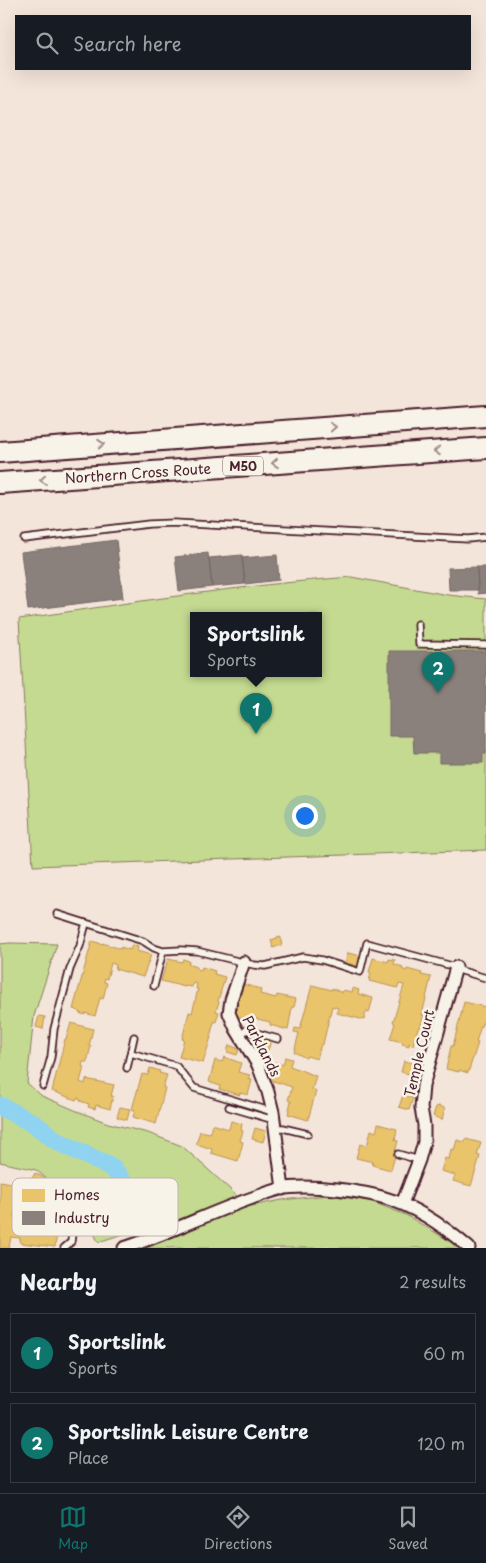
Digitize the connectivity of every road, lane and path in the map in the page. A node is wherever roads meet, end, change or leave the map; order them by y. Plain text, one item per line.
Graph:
1 (486, 416) edge
2 (486, 448) edge
3 (0, 452) edge
4 (0, 484) edge
5 (486, 537) edge
6 (24, 539) dead end
7 (418, 624) dead end
8 (486, 645) edge
9 (57, 914) dead end
10 (86, 923) junction
11 (163, 951) junction
12 (244, 962) junction
13 (456, 966) junction
14 (486, 978) edge
15 (154, 986) dead end
16 (134, 1037) dead end
17 (240, 1037) junction
18 (278, 1039) dead end
19 (131, 1053) junction
20 (128, 1068) dead end
21 (43, 1086) dead end
22 (230, 1107) dead end
23 (274, 1120) junction
24 (308, 1134) dead end
25 (398, 1154) dead end
26 (419, 1160) junction
27 (282, 1188) junction
28 (402, 1204) junction
29 (178, 1229) edge
30 (72, 1236) edge
31 (160, 1236) edge
32 (130, 1246) edge
33 (64, 1248) edge
34 (469, 1248) edge

3 -> 1 highway
2 -> 4 highway, Northern Cross Route / M50
5 - 6 lane
7 - 8 lane
9 - 10 lane
10 - 11 lane
10 - 21 lane
11 - 12 lane
11 - 15 lane
12 - 13 lane
12 - 17 street, Parklands
13 - 14 lane
13 - 26 street, Temple Court
16 - 19 lane
17 - 18 lane
17 - 23 street, Parklands
19 - 20 lane
19 - 23 lane
22 - 23 lane
23 - 24 lane
23 - 27 street, Parklands
25 - 26 lane
26 - 28 street, Temple Court
27 - 28 street
27 - 29 street
28 - 34 street
30 - 33 lane
31 - 32 street

